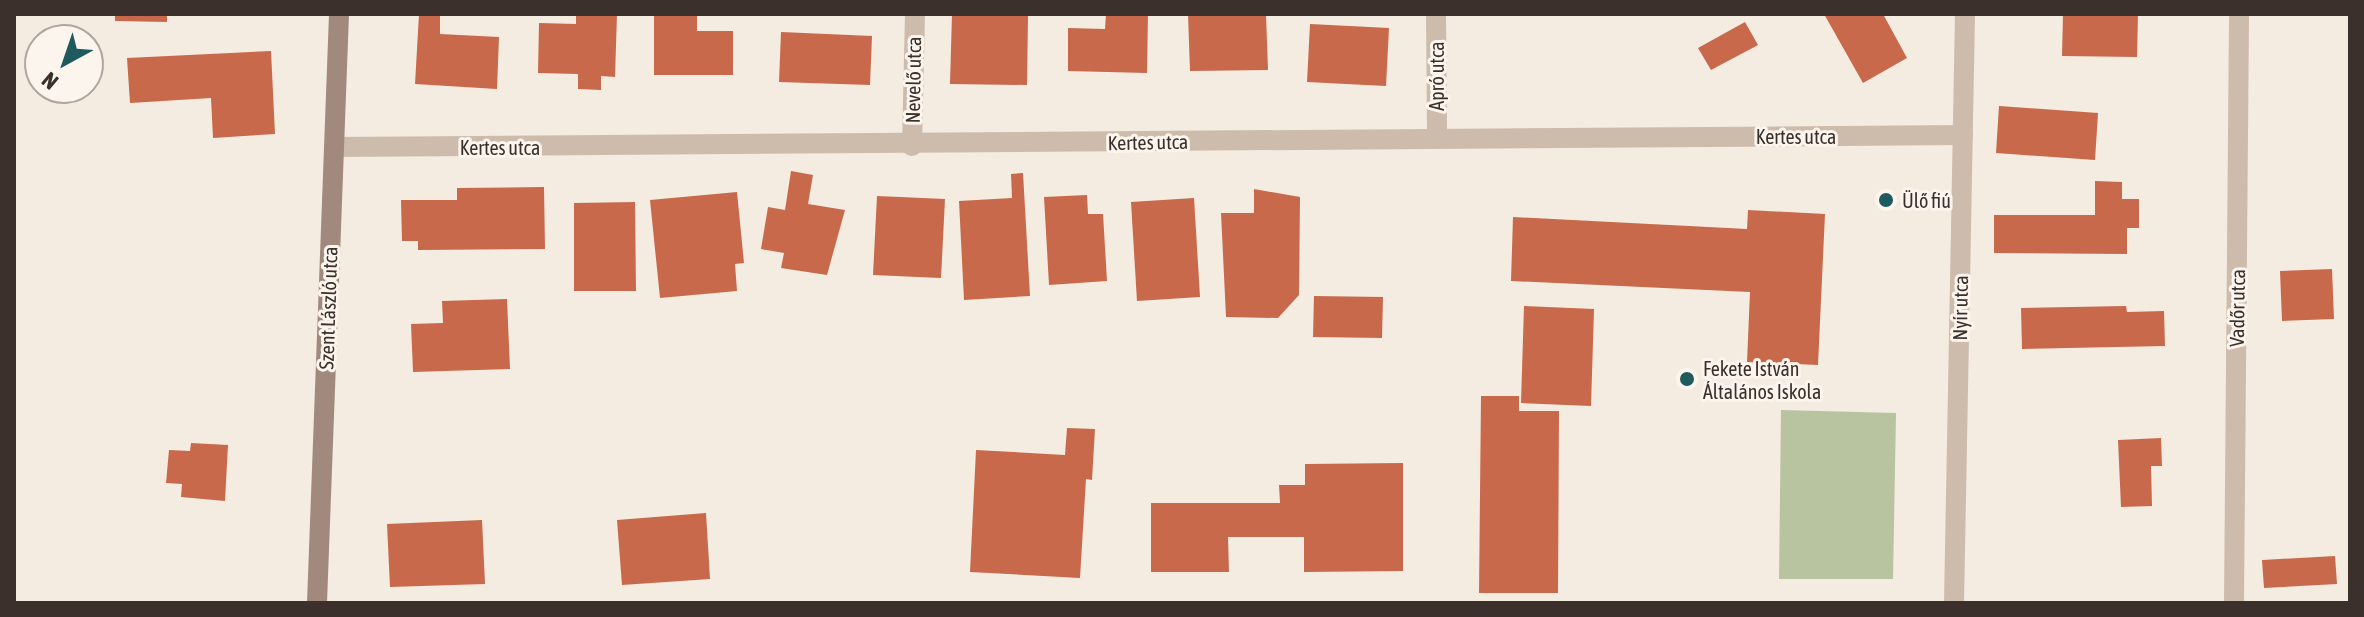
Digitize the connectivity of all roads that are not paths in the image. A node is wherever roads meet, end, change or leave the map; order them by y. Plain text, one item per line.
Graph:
1 (339, 14) edge
2 (915, 14) edge
3 (1436, 14) edge
4 (1965, 14) edge
5 (2239, 14) edge
6 (1963, 135) junction
7 (1437, 138) junction
8 (912, 146) junction
9 (334, 147) junction
10 (317, 603) edge
11 (1954, 603) edge
12 (2234, 603) edge

1 - 9 street, Szent László utca
2 - 8 street, Nevelő utca
3 - 7 street, Apró utca
4 - 6 street, Nyír utca
5 - 12 street, Vadőr utca
6 - 7 street, Kertes utca
6 - 11 street, Nyír utca
7 - 8 street, Kertes utca
8 - 9 street, Kertes utca
9 - 10 street, Szent László utca

